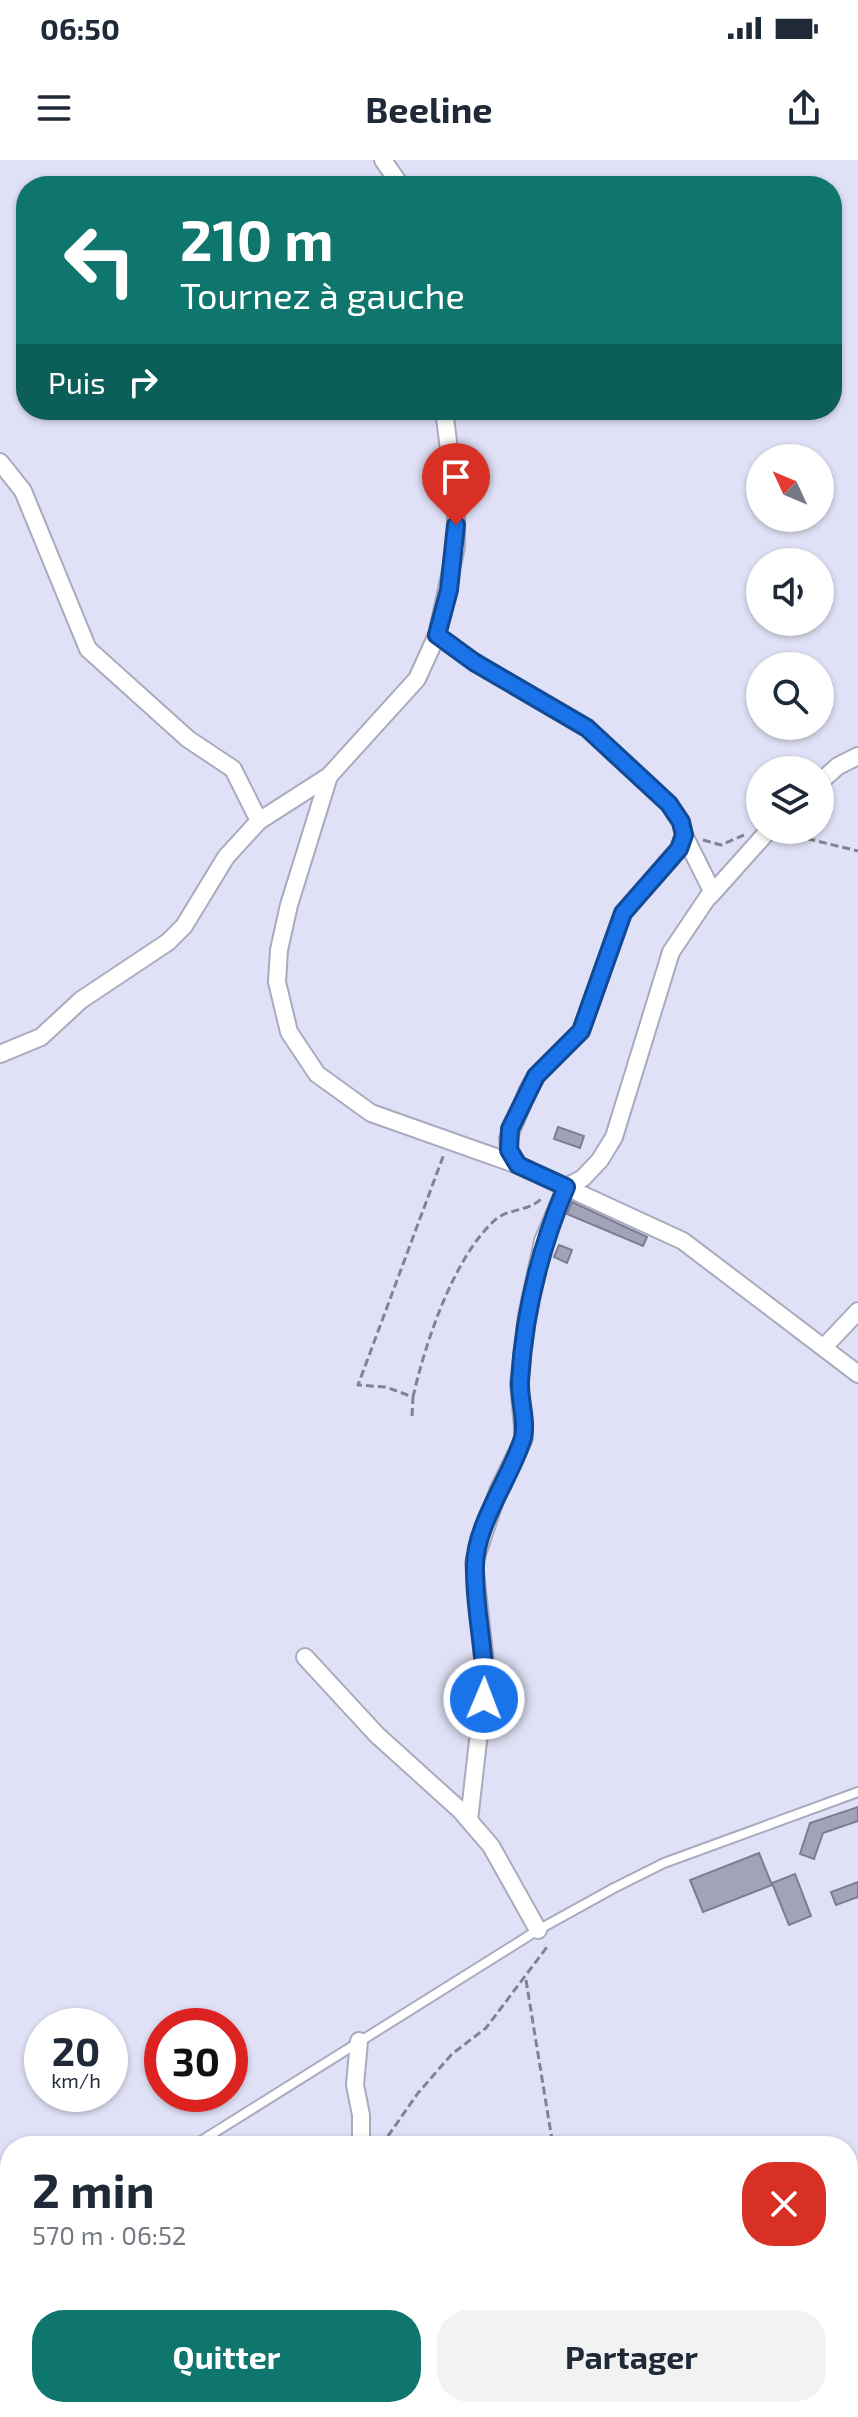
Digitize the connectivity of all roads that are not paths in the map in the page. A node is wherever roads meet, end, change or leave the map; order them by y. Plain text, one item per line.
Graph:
1 (445, 420) edge
2 (0, 462) edge
3 (437, 635) junction
4 (858, 756) edge
5 (834, 770) edge
6 (329, 776) junction
7 (259, 821) junction
8 (684, 835) junction
9 (756, 844) edge
10 (710, 896) junction
11 (0, 1054) edge
12 (518, 1165) junction
13 (561, 1184) junction
14 (858, 1311) edge
15 (825, 1346) junction
16 (858, 1374) edge
17 (305, 1657) dead end
18 (858, 1792) edge
19 (469, 1820) junction
20 (538, 1930) junction
21 (359, 2041) junction
22 (209, 2136) edge
23 (361, 2136) edge

1 - 3 street
2 - 7 street
3 - 6 street
3 - 8 street
4 - 5 street
6 - 7 street
6 - 12 street
7 - 11 street
8 - 10 street
8 - 12 street
9 - 10 street
10 - 13 street
12 - 13 street
13 - 15 street
13 - 19 street
14 - 15 street
15 - 16 street
17 - 19 street
18 - 20 lane
19 - 20 street
20 - 21 lane
21 - 22 lane
21 - 23 street

